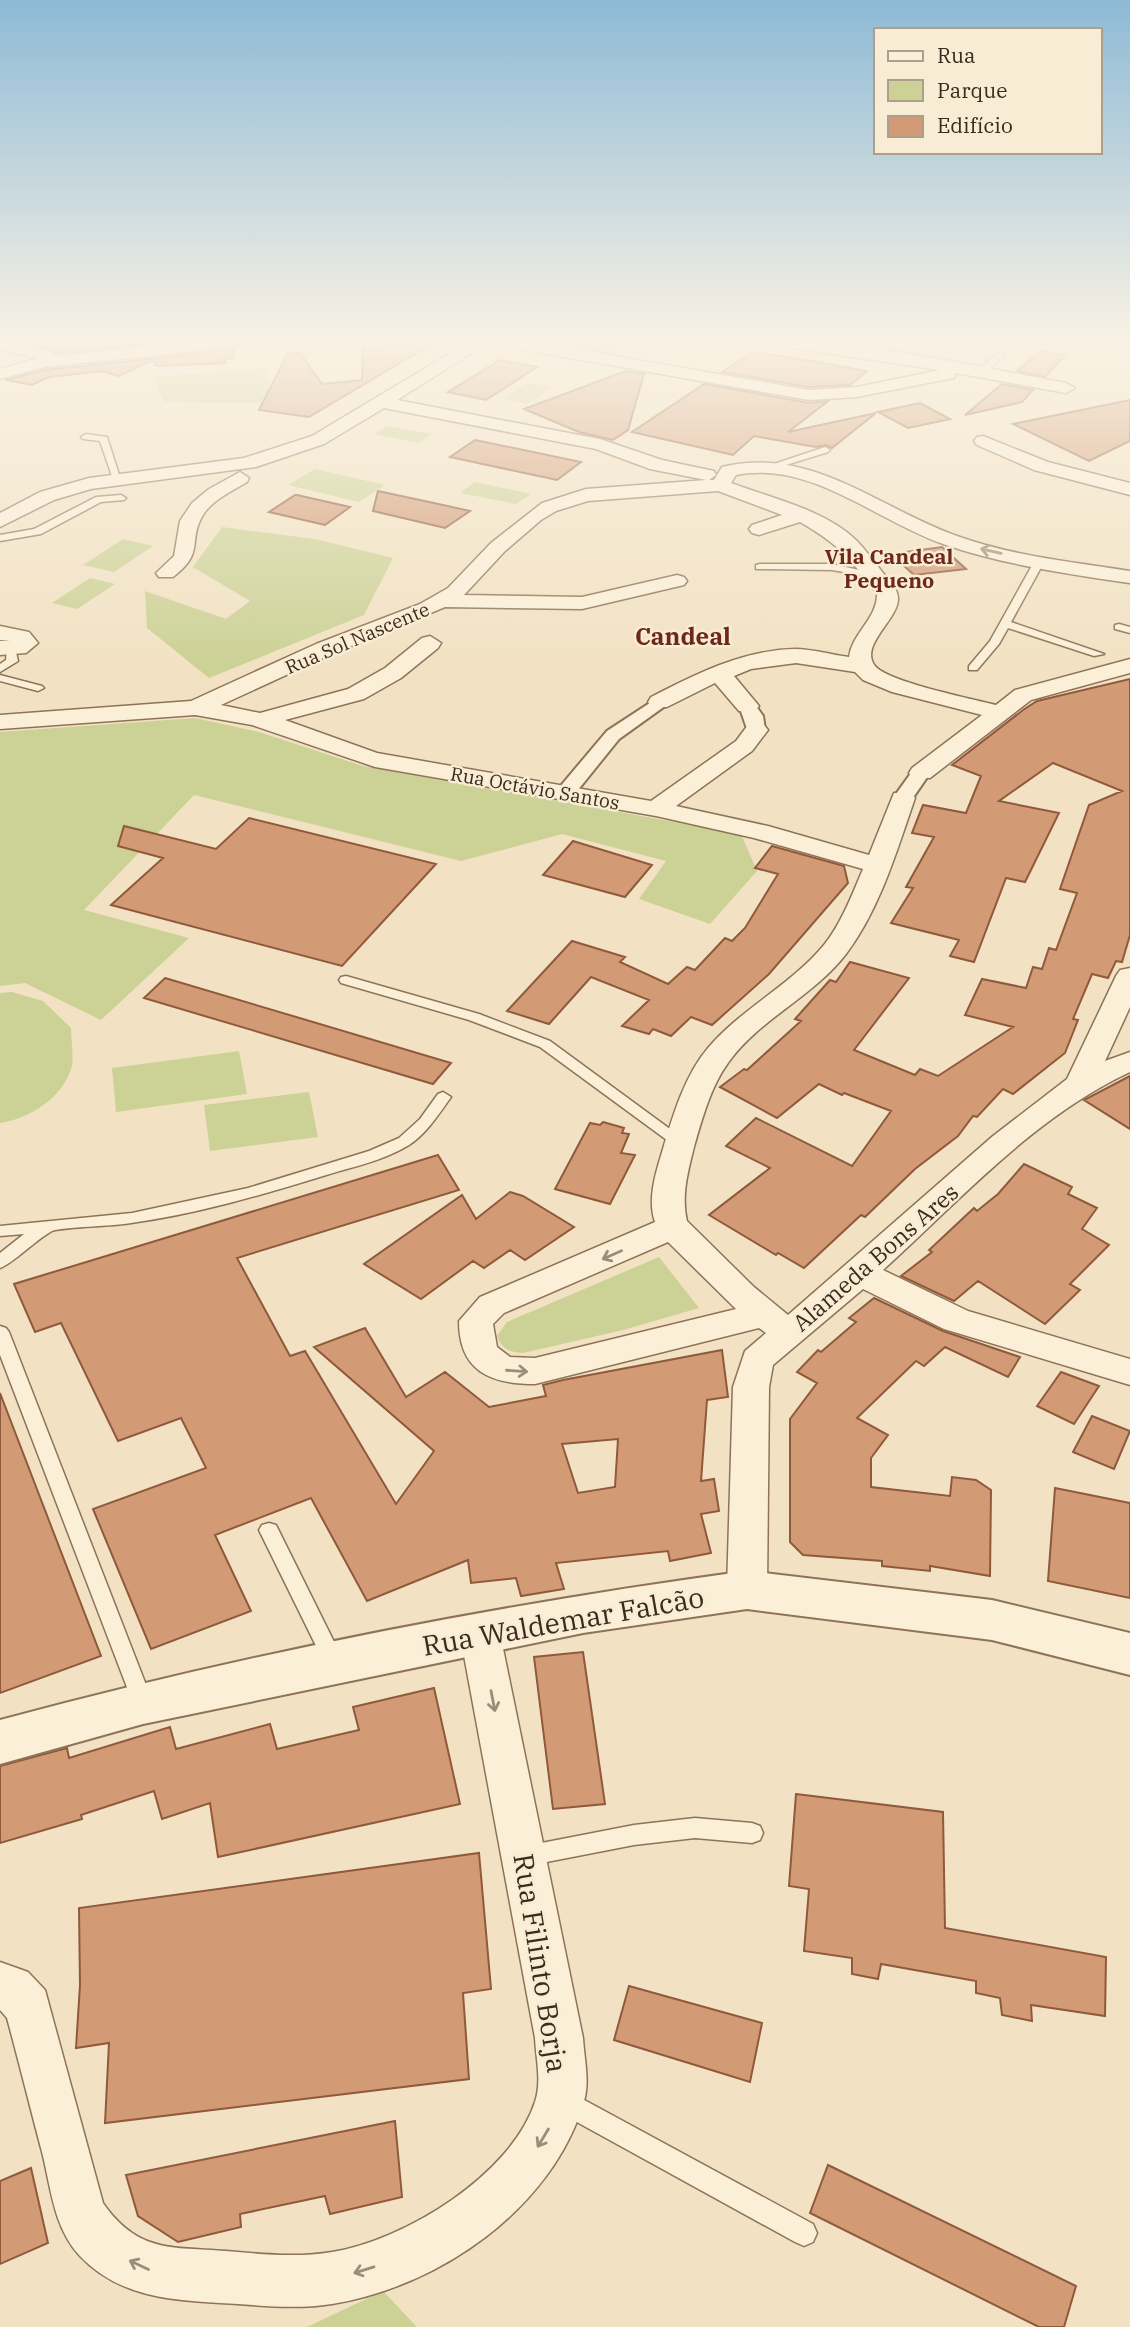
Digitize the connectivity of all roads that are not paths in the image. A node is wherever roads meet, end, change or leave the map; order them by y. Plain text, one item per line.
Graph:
1 (108, 451) edge
2 (291, 451) edge
3 (303, 451) edge
4 (624, 451) edge
5 (823, 451) edge
6 (1005, 451) edge
7 (773, 466) junction
8 (241, 470) junction
9 (726, 477) junction
10 (120, 488) junction
11 (1130, 489) edge
12 (800, 516) junction
13 (0, 521) edge
14 (759, 529) dead end
15 (0, 538) edge
16 (1039, 562) junction
17 (760, 567) dead end
18 (166, 573) dead end
19 (872, 574) junction
20 (1130, 576) edge
21 (677, 581) dead end
22 (444, 601) junction
23 (1005, 624) junction
24 (430, 643) dead end
25 (1098, 654) dead end
26 (862, 666) junction
27 (1130, 666) edge
28 (973, 668) dead end
29 (723, 672) junction
30 (0, 678) edge
31 (38, 688) dead end
32 (659, 702) joint
33 (747, 706) joint
34 (195, 708) junction
35 (998, 712) junction
36 (260, 720) junction
37 (0, 722) edge
38 (756, 730) joint
39 (921, 773) joint
40 (566, 792) junction
41 (903, 798) joint
42 (656, 809) junction
43 (876, 865) junction
44 (1130, 976) edge
45 (346, 979) dead end
46 (1130, 1061) edge
47 (1080, 1084) junction
48 (443, 1097) dead end
49 (681, 1143) junction
50 (674, 1227) junction
51 (49, 1228) junction
52 (0, 1231) edge
53 (0, 1262) edge
54 (860, 1273) junction
55 (776, 1324) junction
56 (0, 1332) edge
57 (1130, 1372) edge
58 (270, 1530) dead end
59 (747, 1590) junction
60 (480, 1634) junction
61 (1130, 1654) edge
62 (335, 1664) junction
63 (144, 1703) junction
64 (0, 1742) edge
65 (752, 1833) dead end
66 (523, 1856) junction
67 (0, 1984) edge
68 (561, 2099) junction
69 (804, 2233) dead end

1 - 10 lane
2 - 8 street
3 - 8 street
4 - 9 street
5 - 7 lane
6 - 11 street
7 - 9 street, Rua Sol Nascente
16 -> 7 street
8 - 10 street
8 - 18 street
9 - 12 street
9 - 22 street, Rua Sol Nascente
10 - 13 street
10 - 15 lane
12 - 14 street
12 - 19 street
16 - 20 street
16 - 23 lane
17 - 19 lane
19 - 26 street
21 - 22 street
22 - 34 street, Rua Sol Nascente
23 - 25 lane
23 - 28 lane
24 - 36 street
26 - 29 street
26 - 35 street
27 - 35 street
29 - 32 street
29 - 33 street
30 - 31 lane
32 - 40 street
33 - 38 street
34 - 36 street, Rua Octávio Santos
34 - 37 street
35 - 39 street
36 - 40 street, Rua Octávio Santos
38 - 42 street
39 - 41 street
40 - 42 street, Rua Octávio Santos
41 - 43 street
42 - 43 street, Rua Octávio Santos
43 - 49 street
44 - 47 street, Alameda Bons Ares
45 - 49 lane
46 - 47 street
47 - 54 street, Alameda Bons Ares
48 - 51 lane
49 - 50 street
50 - 55 street
50 -> 55 street
51 - 52 lane
51 - 53 lane
54 - 55 street, Alameda Bons Ares
54 - 57 street
55 - 59 street, Alameda Bons Ares
56 - 63 lane
58 - 62 lane
59 - 60 street, Rua Waldemar Falcão
59 - 61 street, Rua Waldemar Falcão
60 - 62 street, Rua Waldemar Falcão
60 -> 66 street, Rua Filinto Borja
62 - 63 street, Rua Waldemar Falcão
63 - 64 street, Rua Waldemar Falcão
65 - 66 lane
66 - 68 street, Rua Filinto Borja
68 -> 67 street, Rua Filinto Borja
68 - 69 lane

